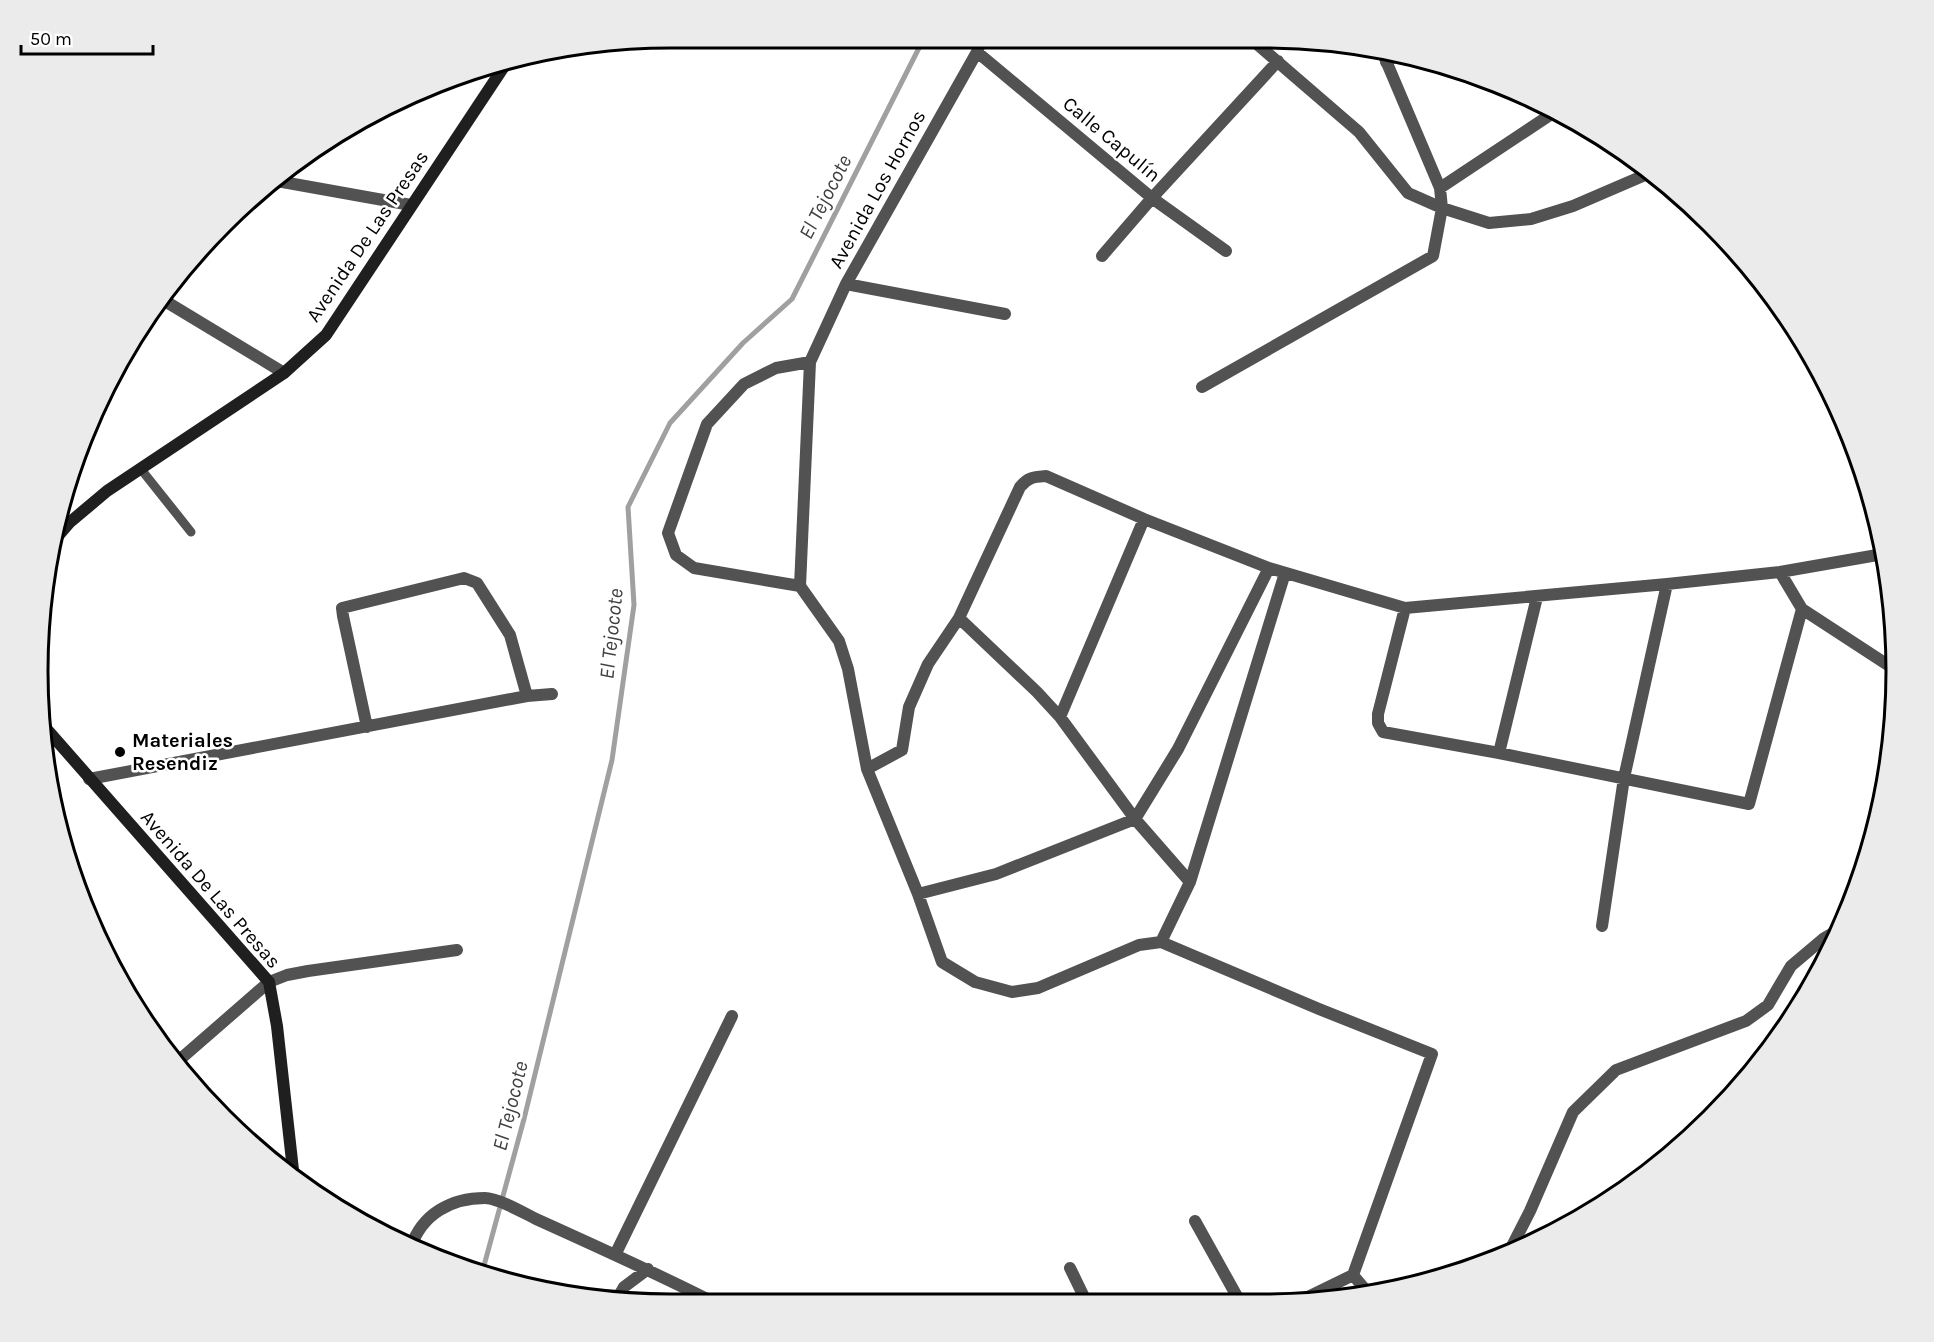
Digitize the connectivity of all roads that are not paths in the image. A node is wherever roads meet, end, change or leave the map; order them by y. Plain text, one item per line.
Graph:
1 (978, 48) edge
2 (1262, 48) edge
3 (977, 51) junction
4 (1278, 61) junction
5 (1386, 62) edge
6 (500, 72) edge
7 (1548, 117) edge
8 (1641, 177) edge
9 (285, 182) edge
10 (1440, 188) junction
11 (1152, 198) junction
12 (411, 205) junction
13 (1442, 208) junction
14 (1226, 251) dead end
15 (1102, 256) dead end
16 (846, 284) junction
17 (169, 303) edge
18 (1005, 314) dead end
19 (810, 362) junction
20 (284, 373) junction
21 (1202, 387) dead end
22 (140, 468) junction
23 (1144, 519) junction
24 (65, 528) edge
25 (191, 532) dead end
26 (1875, 555) edge
27 (1269, 568) junction
28 (1780, 572) junction
29 (1285, 573) junction
30 (1667, 584) junction
31 (800, 586) junction
32 (1537, 597) junction
33 (1404, 608) junction
34 (1802, 609) junction
35 (958, 618) junction
36 (1886, 664) edge
37 (552, 694) dead end
38 (527, 696) junction
39 (1060, 717) junction
40 (367, 727) junction
41 (51, 735) edge
42 (1499, 753) junction
43 (867, 769) junction
44 (1624, 778) junction
45 (89, 779) junction
46 (1135, 819) junction
47 (1190, 882) junction
48 (918, 894) junction
49 (1602, 926) dead end
50 (1161, 942) junction
51 (1822, 948) edge
52 (456, 950) dead end
53 (269, 982) junction
54 (732, 1016) dead end
55 (183, 1057) edge
56 (292, 1165) edge
57 (1195, 1221) dead end
58 (414, 1239) edge
59 (1515, 1241) edge
60 (615, 1255) junction
61 (1070, 1268) dead end
62 (648, 1269) junction
63 (1353, 1275) junction
64 (1362, 1286) edge
65 (1319, 1291) edge
66 (621, 1292) edge
67 (698, 1294) edge
68 (1083, 1294) edge
69 (1236, 1294) edge

1 - 3 street, Avenida Los Hornos
2 - 4 street
3 - 11 street, Calle Capulín
3 - 16 street, Avenida Los Hornos
4 - 11 street
4 - 13 street
5 - 10 street
6 - 12 main road, Avenida De Las Presas
7 - 10 street
8 - 13 street
9 - 12 street
10 - 13 street
11 - 14 street, Calle Capulín
11 - 15 street
12 - 20 main road, Avenida De Las Presas
13 - 21 street
16 - 18 street
16 - 19 street, Avenida Los Hornos
17 - 20 street
19 - 31 street
19 - 31 street
20 - 22 main road, Avenida De Las Presas
22 - 24 main road, Avenida De Las Presas
22 - 25 lane
23 - 27 street
23 - 35 street
23 - 39 street
26 - 28 street
27 - 29 street
27 - 46 street
28 - 30 street
28 - 34 street
29 - 33 street
29 - 47 street
30 - 32 street
30 - 44 street
31 - 43 street
32 - 33 street
32 - 42 street
33 - 42 street
34 - 36 street
34 - 44 street
35 - 39 street
35 - 43 street
37 - 38 street
38 - 40 street
38 - 40 street
39 - 46 street
40 - 45 street
41 - 45 main road, Avenida De Las Presas
42 - 44 street
43 - 48 street
44 - 49 street
45 - 53 main road, Avenida De Las Presas
46 - 47 street
46 - 48 street
47 - 50 street
48 - 50 street
50 - 63 street
51 - 59 street
52 - 53 street
53 - 55 street
53 - 56 main road, Avenida De Las Presas
54 - 60 street
57 - 69 street
58 - 60 street
60 - 62 street
61 - 68 street
62 - 66 street
62 - 67 street
63 - 64 street
63 - 65 street

